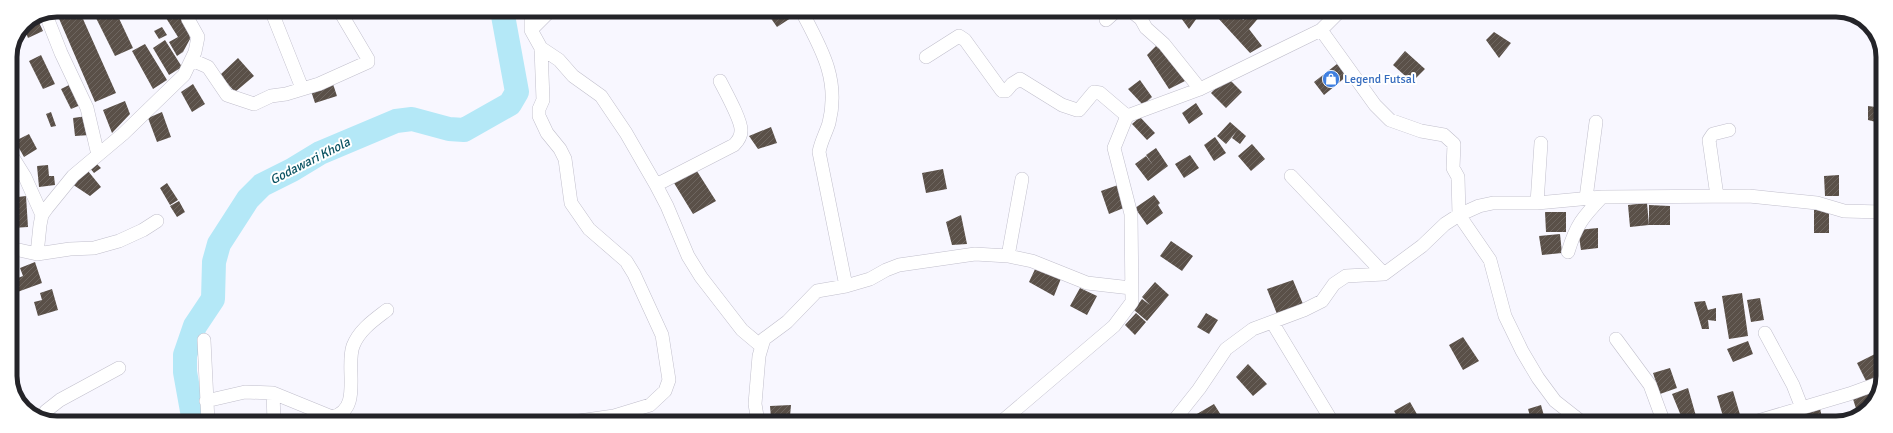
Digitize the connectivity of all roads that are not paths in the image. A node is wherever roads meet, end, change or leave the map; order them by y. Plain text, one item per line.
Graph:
1 (188, 17) edge
2 (274, 17) edge
3 (343, 17) edge
4 (531, 17) edge
5 (544, 17) edge
6 (805, 17) edge
7 (1109, 17) edge
8 (1138, 17) edge
9 (1334, 17) edge
10 (47, 18) edge
11 (1106, 20) dead end
12 (530, 30) junction
13 (1320, 30) junction
14 (541, 48) junction
15 (926, 57) dead end
16 (192, 60) junction
17 (720, 81) dead end
18 (302, 88) junction
19 (1200, 89) junction
20 (1128, 116) junction
21 (1596, 122) dead end
22 (1729, 130) dead end
23 (1541, 144) dead end
24 (98, 155) junction
25 (17, 165) edge
26 (1291, 176) dead end
27 (1022, 179) dead end
28 (656, 185) junction
29 (1717, 196) junction
30 (1602, 197) junction
31 (1586, 198) junction
32 (1537, 203) junction
33 (1876, 212) edge
34 (42, 215) junction
35 (1459, 215) junction
36 (157, 221) dead end
37 (17, 250) edge
38 (1568, 252) dead end
39 (37, 254) junction
40 (1008, 256) junction
41 (1384, 274) junction
42 (846, 286) junction
43 (1131, 288) junction
44 (387, 310) dead end
45 (1272, 322) junction
46 (1765, 334) dead end
47 (1616, 339) dead end
48 (204, 340) dead end
49 (761, 346) junction
50 (119, 368) dead end
51 (1875, 384) edge
52 (273, 392) junction
53 (206, 401) junction
54 (1802, 408) junction
55 (45, 414) edge
56 (207, 416) edge
57 (274, 416) edge
58 (330, 416) edge
59 (336, 416) edge
60 (614, 416) edge
61 (757, 416) edge
62 (1008, 416) edge
63 (1177, 416) edge
64 (1329, 416) edge
65 (1574, 416) edge
66 (1661, 416) edge
67 (1775, 416) edge

1 - 16 street
2 - 18 street
3 - 18 street
4 - 12 street
5 - 12 street
6 - 42 street
7 - 11 street
8 - 19 street
9 - 13 street
10 - 24 street
12 - 14 street
13 - 19 street
13 - 35 street
14 - 28 street
14 - 60 street
15 - 20 street
16 - 18 street
16 - 24 street
17 - 28 street
19 - 20 street
20 - 43 street
21 - 31 street
22 - 29 street
23 - 32 street
24 - 34 street
25 - 34 street
26 - 41 street
27 - 40 street
28 - 49 street
29 - 30 street
29 - 33 street
30 - 31 street
30 - 38 street
31 - 32 street
32 - 35 street
34 - 39 street
35 - 41 street
35 - 65 street
36 - 39 street
37 - 39 street
40 - 42 street
40 - 43 street
41 - 45 street
42 - 49 street
43 - 62 street
44 - 59 street
45 - 63 street
45 - 64 street
46 - 54 street
47 - 66 street
48 - 53 street
49 - 61 street
50 - 55 street
51 - 54 street
52 - 53 street
52 - 57 street
52 - 58 street
53 - 56 street
54 - 67 street

